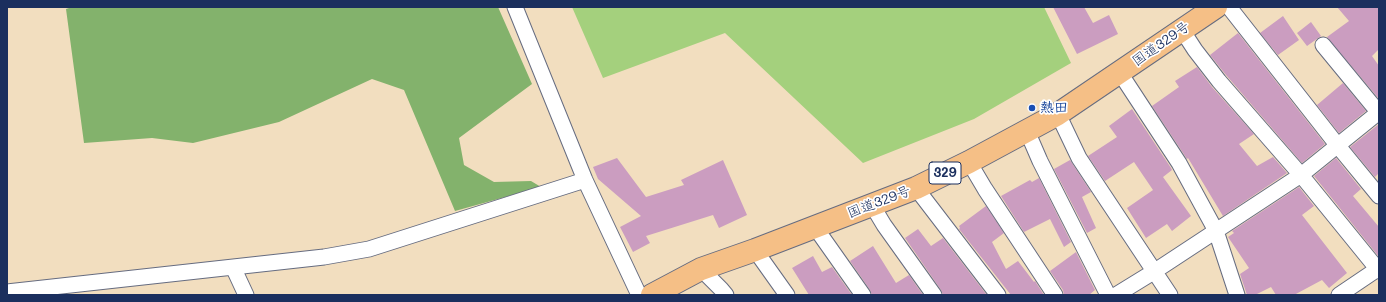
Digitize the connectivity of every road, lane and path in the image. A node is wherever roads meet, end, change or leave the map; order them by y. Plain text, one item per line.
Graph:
1 (514, 7) edge
2 (1216, 7) edge
3 (1228, 7) edge
4 (1182, 30) junction
5 (1323, 45) dead end
6 (1120, 72) junction
7 (1379, 113) edge
8 (1058, 114) junction
9 (1027, 132) junction
10 (1338, 146) junction
11 (969, 162) junction
12 (1301, 175) junction
13 (585, 180) junction
14 (916, 188) junction
15 (1379, 196) edge
16 (872, 205) junction
17 (815, 227) junction
18 (1216, 231) junction
19 (755, 250) junction
20 (233, 267) junction
21 (701, 269) junction
22 (1378, 269) edge
23 (1155, 271) junction
24 (7, 292) edge
25 (246, 295) edge
26 (639, 295) edge
27 (652, 295) edge
28 (726, 295) edge
29 (787, 295) edge
30 (863, 295) edge
31 (934, 295) edge
32 (998, 295) edge
33 (1055, 295) edge
34 (1108, 295) edge
35 (1116, 295) edge
36 (1170, 295) edge
37 (1237, 295) edge
38 (1339, 295) edge

1 - 13 street
2 - 4 highway, 国道329号 / 329
3 - 10 street
4 - 6 highway, 国道329号 / 329
4 - 12 street
5 - 7 street
6 - 8 highway, 国道329号 / 329
6 - 18 street
7 - 10 street
8 - 9 highway, 国道329号 / 329
8 - 23 street
9 - 11 highway, 国道329号 / 329
9 - 34 street
10 - 12 street
10 - 15 street
11 - 14 highway, 国道329号 / 329
11 - 33 street
12 - 18 street
12 - 22 street
13 - 20 street
13 - 26 street
14 - 16 highway, 国道329号 / 329
14 - 32 street
16 - 17 highway, 国道329号 / 329
16 - 31 street
17 - 19 highway, 国道329号 / 329
17 - 30 street
18 - 23 street
18 - 37 street
19 - 21 highway, 国道329号 / 329
19 - 29 street
20 - 24 street
20 - 25 street
21 - 27 highway, 国道329号 / 329
21 - 28 street
22 - 38 street
23 - 35 street
23 - 36 street

